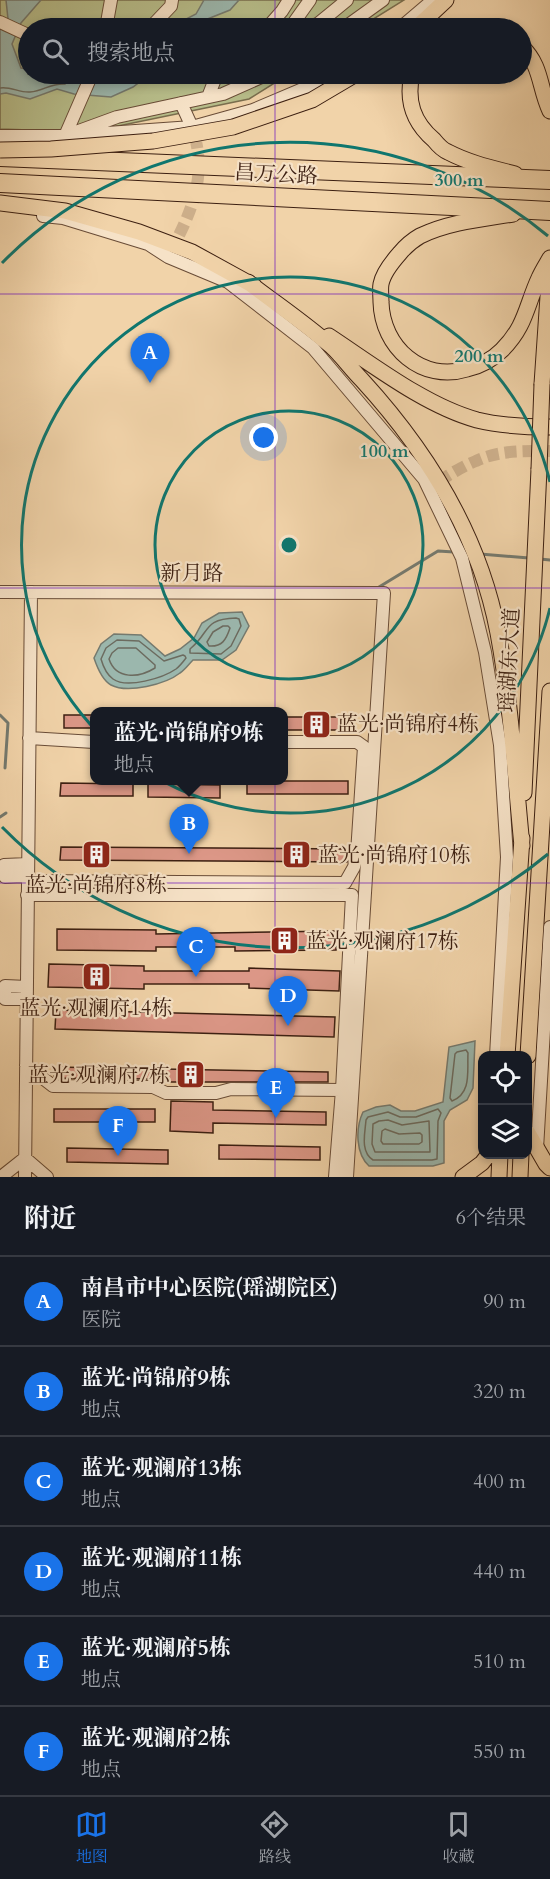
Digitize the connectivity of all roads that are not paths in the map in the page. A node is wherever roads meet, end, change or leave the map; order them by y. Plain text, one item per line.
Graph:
1 (111, 0) edge
2 (172, 0) edge
3 (289, 0) edge
4 (310, 0) edge
5 (347, 0) edge
6 (433, 0) edge
7 (446, 0) edge
8 (378, 1) edge
9 (108, 18) edge
10 (160, 18) edge
11 (276, 18) edge
12 (297, 18) edge
13 (325, 18) edge
14 (358, 18) edge
15 (412, 18) edge
16 (427, 18) edge
17 (0, 22) edge
18 (18, 30) edge
19 (532, 59) edge
20 (88, 84) edge
21 (214, 84) edge
22 (246, 84) edge
23 (314, 84) edge
24 (339, 84) edge
25 (410, 84) edge
26 (208, 98) junction
27 (181, 103) junction
28 (550, 111) edge
29 (192, 127) junction
30 (0, 136) edge
31 (65, 136) junction
32 (0, 150) edge
33 (0, 157) edge
34 (543, 179) edge
35 (0, 183) edge
36 (0, 203) edge
37 (0, 210) edge
38 (545, 211) edge
39 (550, 258) edge
40 (550, 267) edge
41 (248, 282) junction
42 (550, 427) edge
43 (432, 480) junction
44 (0, 592) edge
45 (31, 592) junction
46 (550, 691) edge
47 (29, 738) junction
48 (90, 742) edge
49 (288, 742) edge
50 (550, 787) edge
51 (522, 846) junction
52 (540, 855) junction
53 (28, 874) junction
54 (27, 895) junction
55 (550, 927) edge
56 (496, 1051) edge
57 (507, 1051) edge
58 (528, 1051) edge
59 (26, 1065) junction
60 (342, 1090) junction
61 (544, 1111) edge
62 (532, 1140) edge
63 (537, 1149) junction
64 (25, 1158) junction
65 (486, 1159) edge
66 (500, 1159) edge
67 (521, 1159) edge
68 (550, 1168) edge
69 (1, 1177) edge
70 (25, 1177) edge
71 (47, 1177) edge
72 (335, 1177) edge
73 (347, 1177) edge
74 (463, 1177) edge
75 (499, 1177) edge
76 (520, 1177) edge

1 - 9 street
2 - 10 street
3 - 11 street
4 - 12 street
5 - 13 street
6 - 15 street
7 - 16 main road
8 - 14 street
17 - 18 street
19 - 28 main road
20 - 31 street
21 - 26 street
22 - 26 street
23 - 29 street
24 - 32 main road, bridge
25 - 34 main road
26 - 27 street
27 - 29 street
27 - 31 street
29 - 31 street
30 - 31 street
33 - 34 highway, 昌万公路
35 - 38 highway, 昌万公路
36 - 41 main road
37 - 43 street
38 - 39 main road
40 - 51 main road, 瑶湖东大道, bridge
41 - 42 main road
41 - 43 main road
43 - 51 main road
43 - 56 street
44 - 45 street, 新月路
45 - 47 street
45 - 73 street, 新月路
46 - 52 main road, 瑶湖东大道
47 - 48 street
47 - 53 street
49 - 53 street
50 - 52 main road
51 - 57 main road, 瑶湖东大道
52 - 58 main road, 瑶湖东大道
53 - 54 street
54 - 59 street
54 - 60 street
55 - 61 street
59 - 60 street
59 - 64 street
60 - 72 street
61 - 63 street
62 - 63 main road
63 - 68 main road
64 - 69 street
64 - 70 street
64 - 71 street
65 - 74 main road
66 - 75 main road
67 - 76 main road

